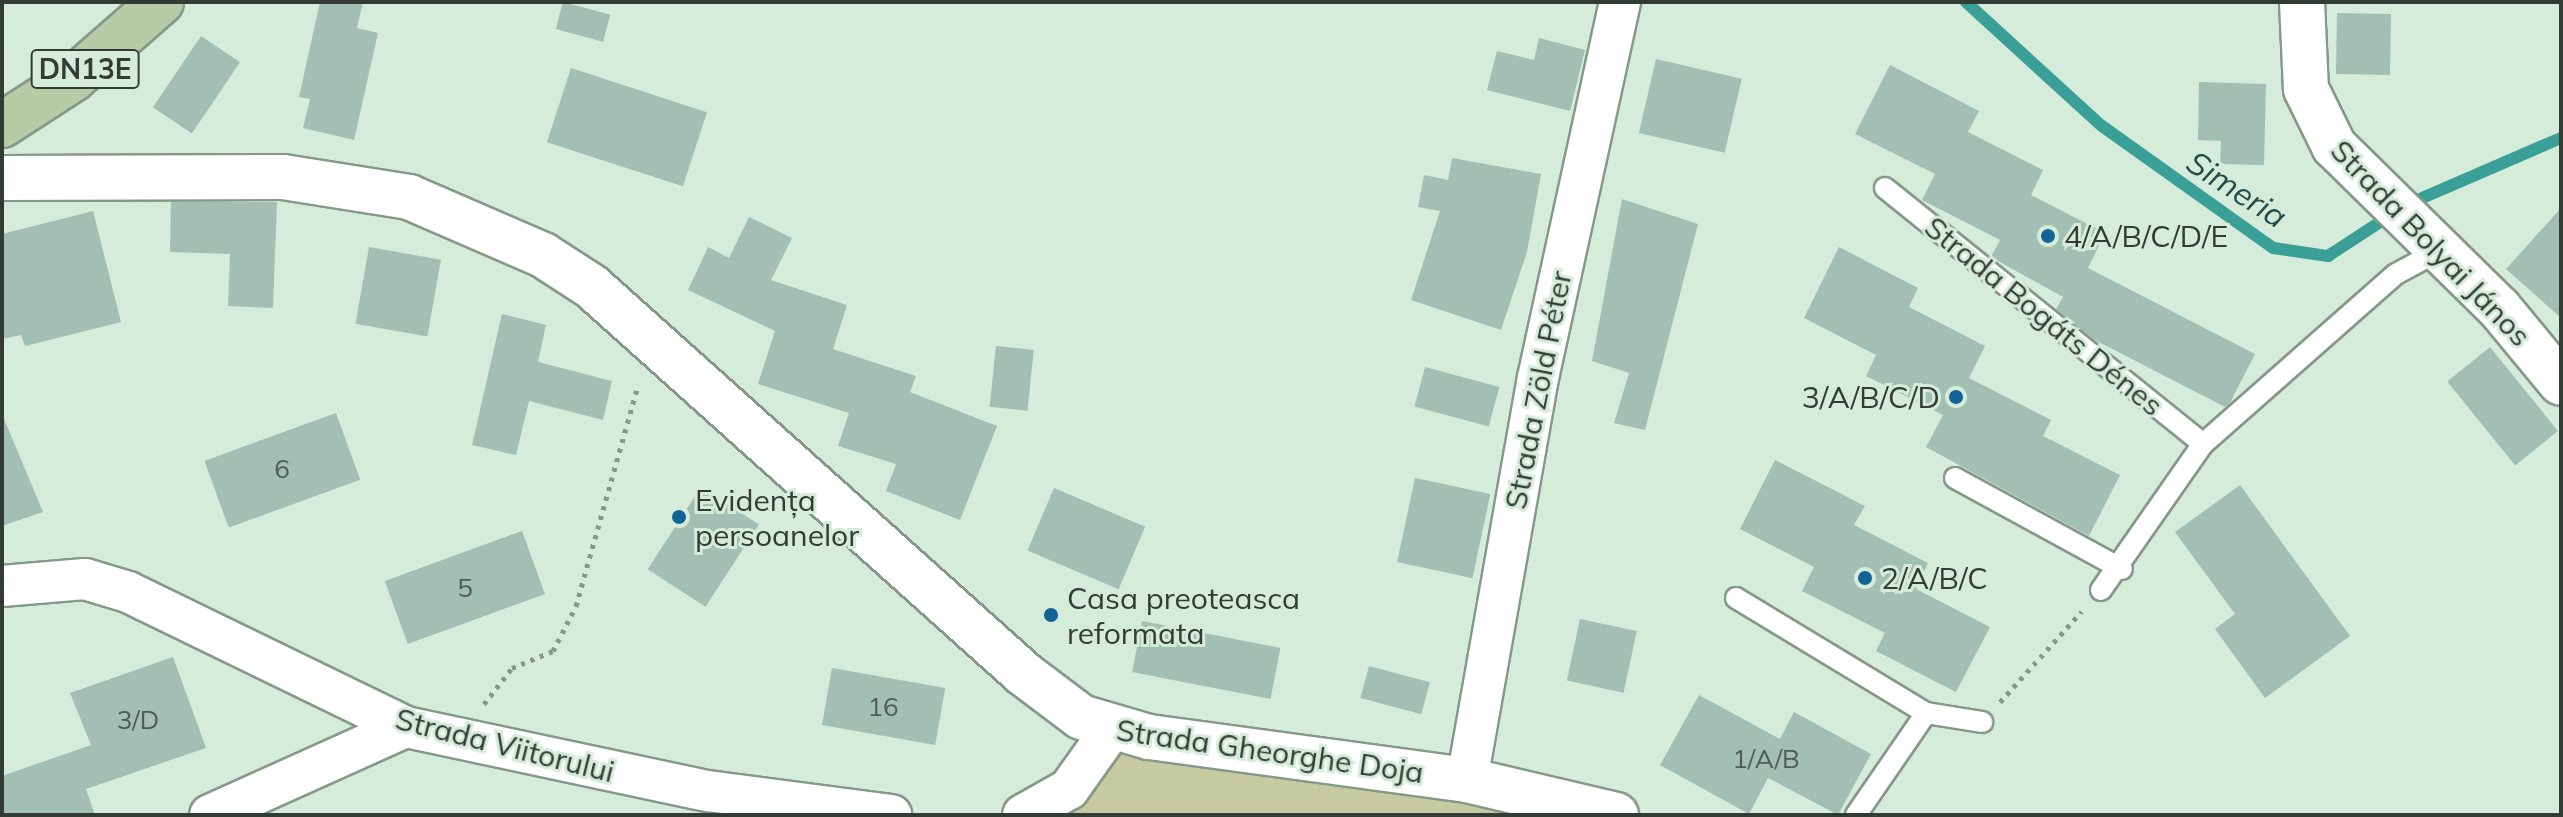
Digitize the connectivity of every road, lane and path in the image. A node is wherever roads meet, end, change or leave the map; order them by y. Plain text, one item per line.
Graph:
1 (161, 2) edge
2 (1620, 2) edge
3 (2302, 2) edge
4 (2, 125) edge
5 (2, 178) edge
6 (1885, 188) dead end
7 (2435, 253) junction
8 (651, 337) junction
9 (2561, 383) edge
10 (2203, 444) junction
11 (1955, 478) dead end
12 (2122, 569) junction
13 (2, 586) edge
14 (2101, 590) joint
15 (1736, 598) dead end
16 (1926, 713) junction
17 (1982, 722) joint
18 (406, 727) junction
19 (1111, 730) junction
20 (459, 736) junction
21 (1467, 780) junction
22 (722, 803) edge
23 (210, 815) edge
24 (891, 815) edge
25 (1023, 815) edge
26 (1616, 815) edge
27 (1856, 815) edge

1 - 4 main road, DN13E
2 - 21 street, Strada Zöld Péter
3 - 7 street, Strada Bolyai János
5 - 8 street, Strada Gheorghe Doja
6 - 10 lane, Strada Bogáts Dénes
7 - 9 street, Strada Bolyai János
7 - 10 lane
8 - 19 street, Strada Gheorghe Doja
8 - 20 path
10 - 12 lane
11 - 12 lane
12 - 14 lane
13 - 18 street, Strada Viitorului
14 - 17 path
15 - 16 lane
16 - 17 lane
16 - 27 lane
18 - 20 street, Strada Viitorului
18 - 23 street
19 - 21 street, Strada Gheorghe Doja
19 - 25 street
20 - 22 street, Strada Viitorului
21 - 26 street, Strada Gheorghe Doja
22 - 24 street, Strada Viitorului

